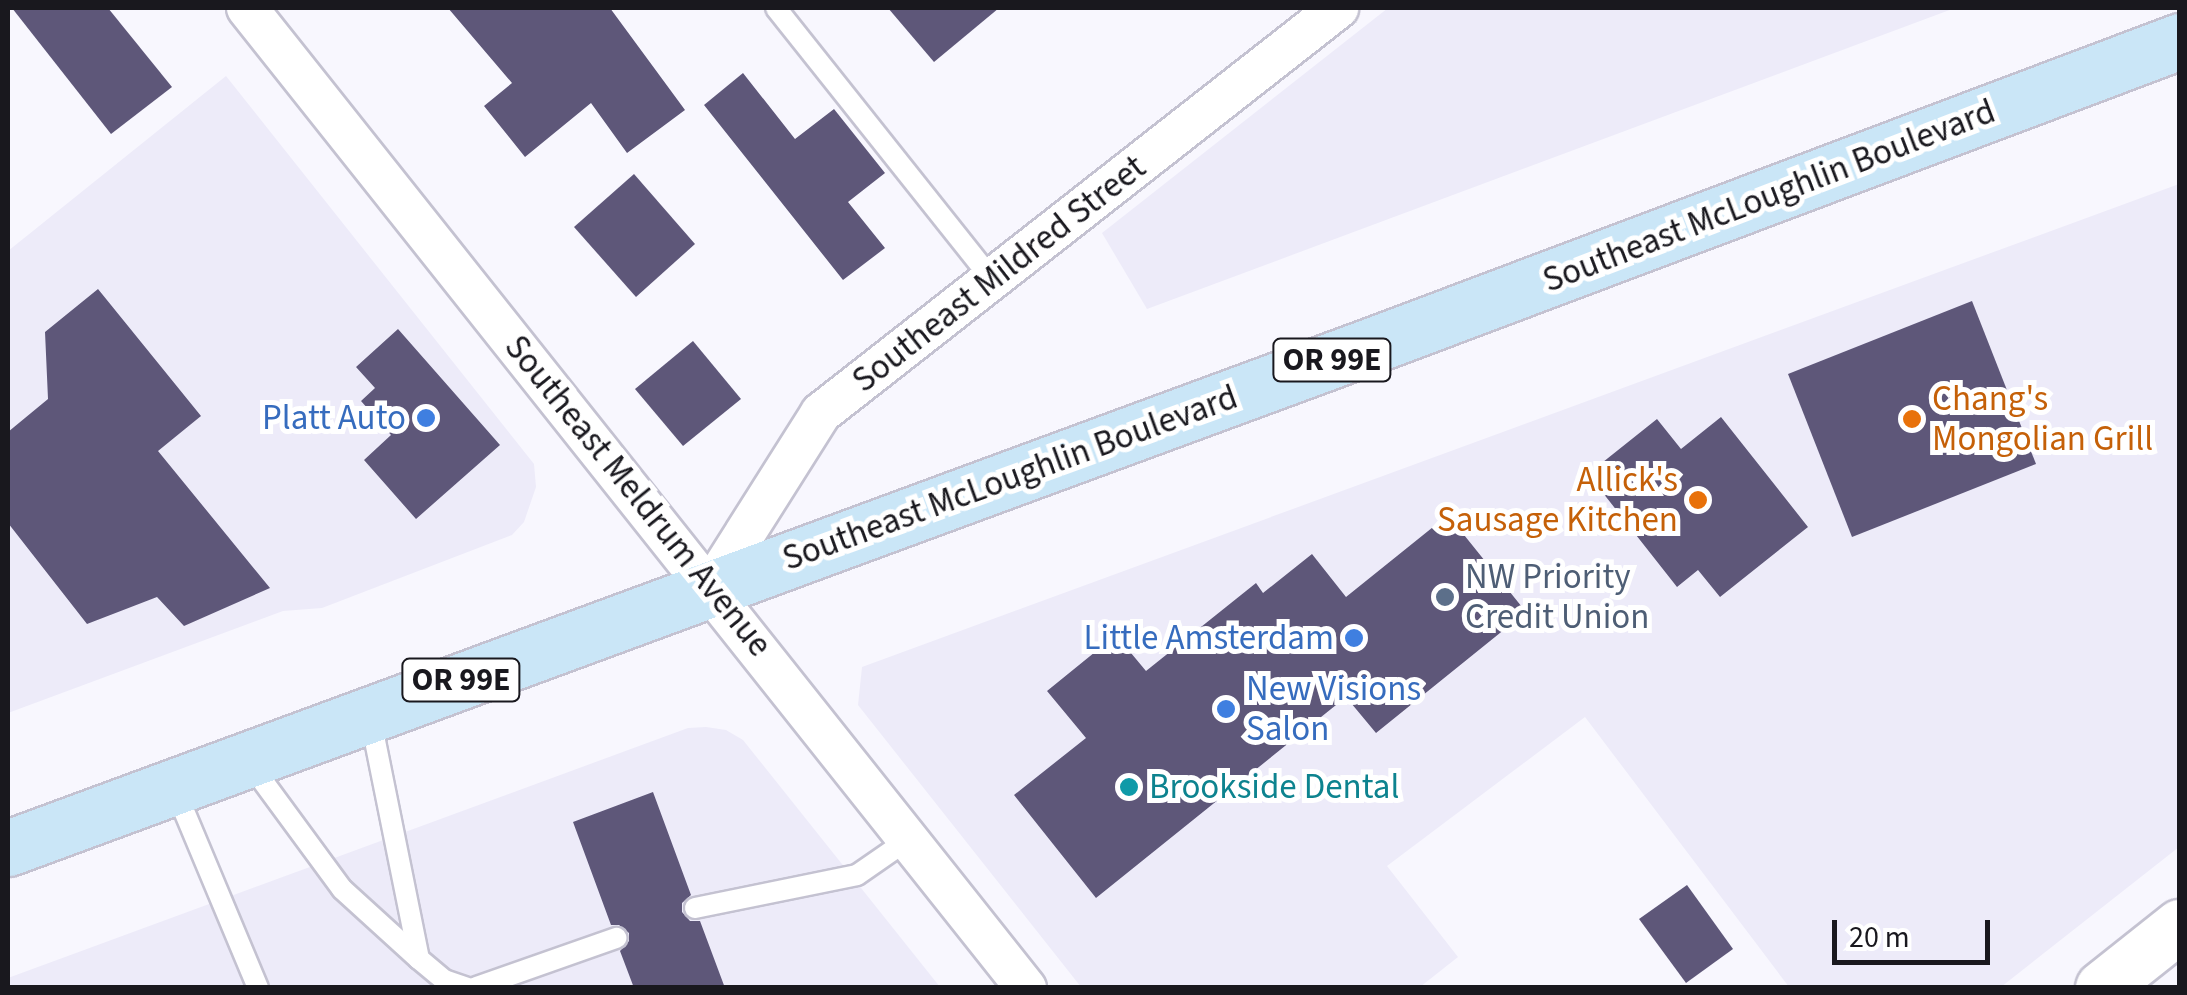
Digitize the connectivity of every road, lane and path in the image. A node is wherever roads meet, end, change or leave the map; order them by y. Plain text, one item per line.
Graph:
1 (246, 8) edge
2 (776, 8) edge
3 (1338, 8) edge
4 (2180, 41) edge
5 (992, 280) junction
6 (711, 586) junction
7 (370, 714) junction
8 (246, 759) junction
9 (174, 786) junction
10 (909, 838) junction
11 (8, 848) edge
12 (695, 908) dead end
13 (2180, 926) edge
14 (616, 938) dead end
15 (420, 959) junction
16 (258, 988) edge
17 (470, 988) edge
18 (1026, 988) edge
19 (2102, 988) edge

1 - 6 street, Southeast Meldrum Avenue
2 - 5 lane
3 - 5 street, Southeast Mildred Street
4 - 6 main road, Southeast McLoughlin Boulevard / OR 99E
5 - 6 street, Southeast Mildred Street
6 - 7 main road, Southeast McLoughlin Boulevard / OR 99E
6 - 10 street, Southeast Meldrum Avenue
7 - 8 main road, Southeast McLoughlin Boulevard / OR 99E
7 - 15 lane
8 - 9 main road, Southeast McLoughlin Boulevard / OR 99E
8 - 15 lane
9 - 11 main road, Southeast McLoughlin Boulevard / OR 99E
9 - 16 lane
10 - 12 lane
10 - 18 street, Southeast Meldrum Avenue
13 - 19 street
14 - 17 lane
15 - 17 lane

